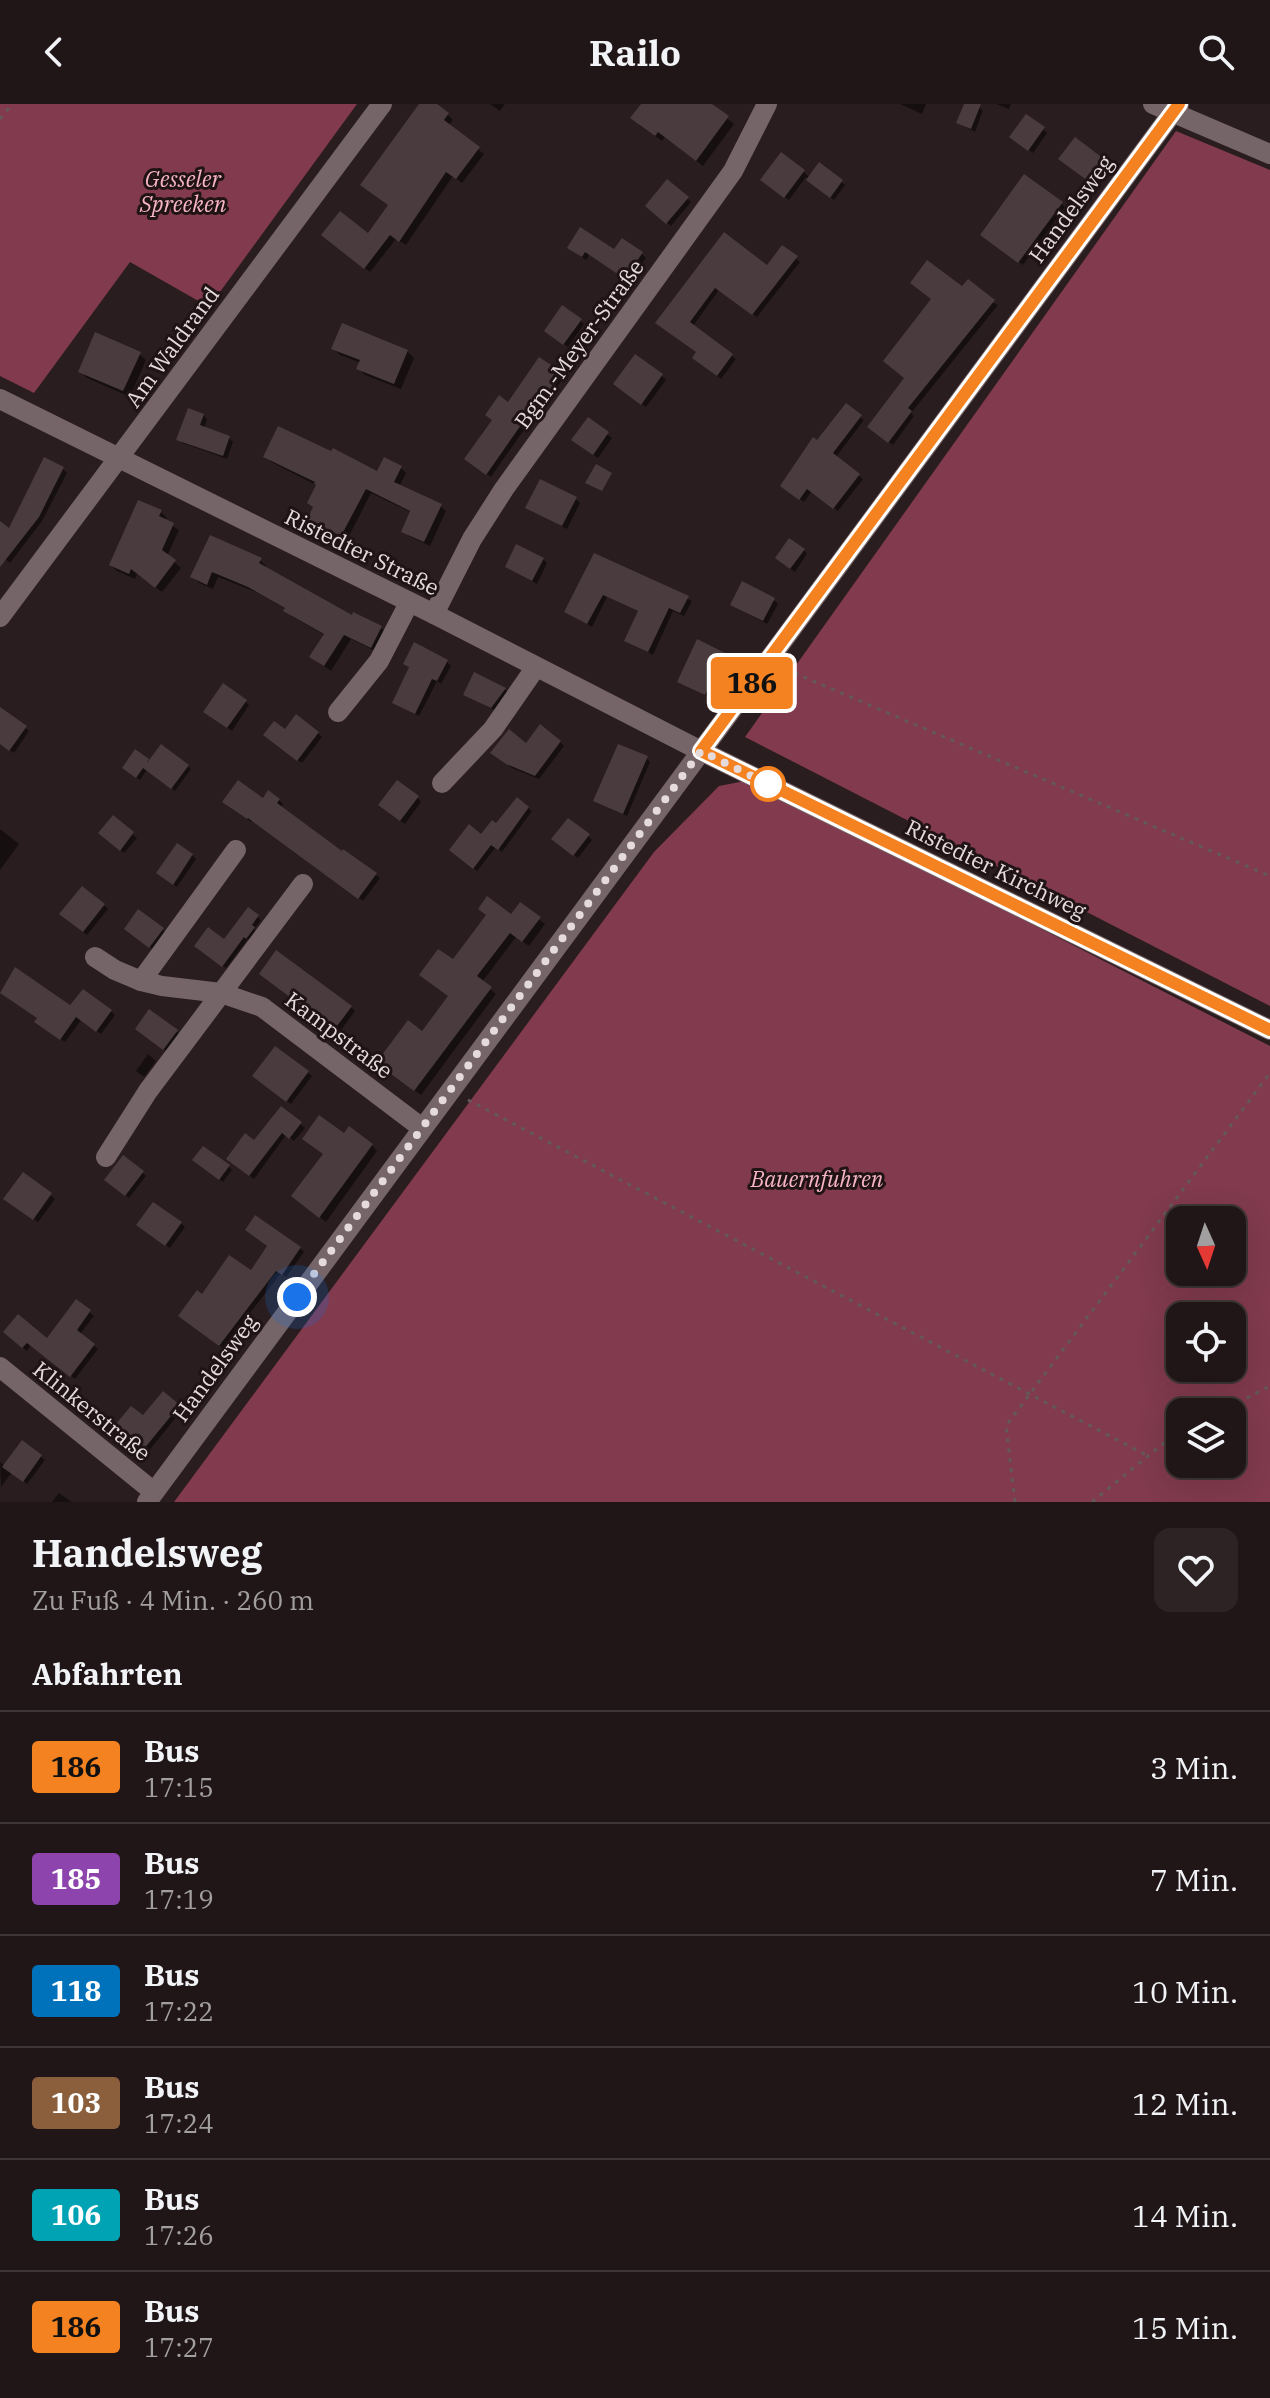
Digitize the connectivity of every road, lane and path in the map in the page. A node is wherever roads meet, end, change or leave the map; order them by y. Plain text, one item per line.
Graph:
1 (12, 104) edge
2 (382, 104) edge
3 (767, 104) edge
4 (1168, 107) edge
5 (0, 119) edge
6 (1270, 154) edge
7 (0, 399) edge
8 (119, 457) junction
9 (409, 603) junction
10 (434, 614) junction
11 (0, 617) edge
12 (767, 662) junction
13 (536, 667) junction
14 (338, 712) dead end
15 (701, 751) junction
16 (442, 783) dead end
17 (236, 850) dead end
18 (1270, 876) edge
19 (303, 884) dead end
20 (95, 957) dead end
21 (141, 981) junction
22 (221, 993) junction
23 (1270, 1030) edge
24 (1270, 1073) edge
25 (450, 1090) junction
26 (422, 1128) junction
27 (106, 1157) dead end
28 (0, 1367) edge
29 (1270, 1386) edge
30 (1029, 1393) junction
31 (1246, 1398) edge
32 (1166, 1442) edge
33 (1148, 1456) junction
34 (151, 1497) edge
35 (1015, 1502) edge
36 (1092, 1502) edge

1 - 5 path
2 - 8 street, Am Waldrand
3 - 10 street, Bgm.-Meyer-Straße
4 - 6 street
4 - 12 street, Handelsweg
7 - 8 street, Ristedter Straße
8 - 9 street, Ristedter Straße
8 - 11 street, Am Waldrand
9 - 10 street, Ristedter Straße
9 - 14 street
10 - 13 street, Ristedter Straße
12 - 15 street, Handelsweg
12 - 18 path
13 - 15 street, Ristedter Straße
13 - 16 street
15 - 23 street, Ristedter Kirchweg
15 - 25 street, Handelsweg
17 - 21 street
19 - 22 street
20 - 21 street, Kampstraße
21 - 22 street, Kampstraße
22 - 26 street, Kampstraße
22 - 27 street
24 - 30 path
25 - 26 street, Handelsweg
25 - 30 path
26 - 34 street, Handelsweg
28 - 34 street, Klinkerstraße
29 - 31 path
30 - 33 path
30 - 35 path
32 - 33 path
33 - 36 path

